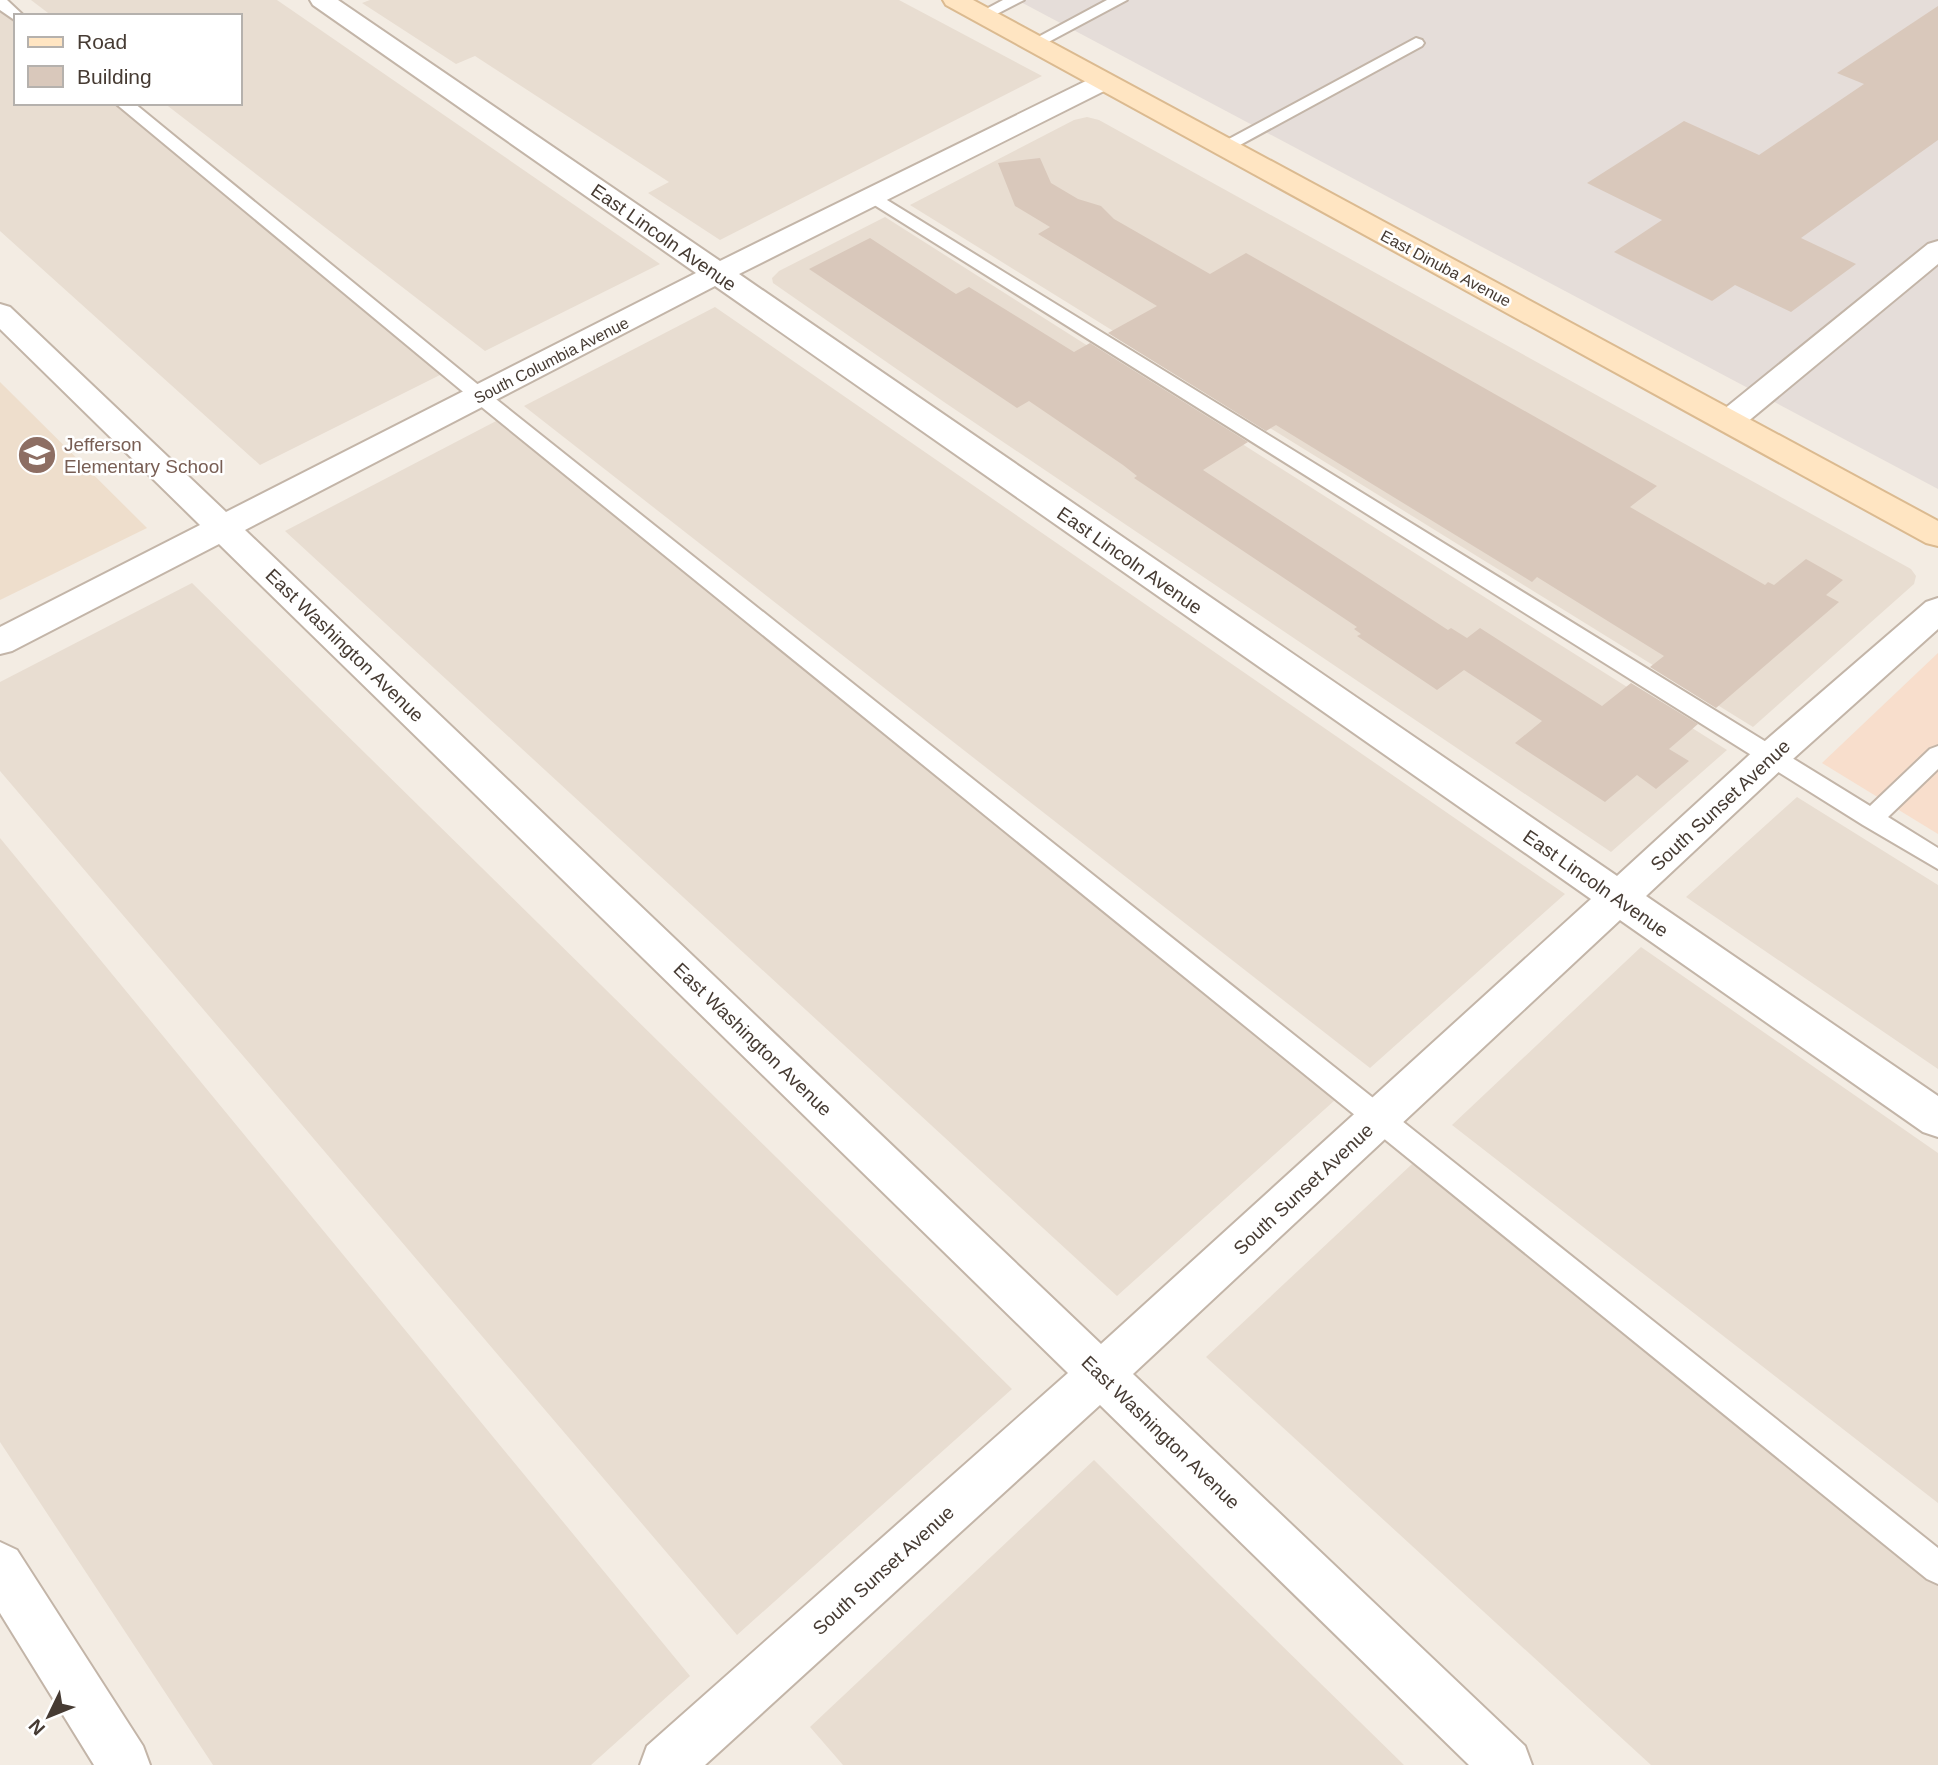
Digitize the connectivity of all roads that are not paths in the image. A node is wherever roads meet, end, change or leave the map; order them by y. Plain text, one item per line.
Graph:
1 (322, 0) edge
2 (955, 0) edge
3 (1016, 0) edge
4 (1119, 0) edge
5 (0, 2) edge
6 (14, 14) edge
7 (983, 15) junction
8 (1035, 43) junction
9 (1416, 43) dead end
10 (1103, 82) junction
11 (125, 105) edge
12 (1223, 147) junction
13 (873, 197) junction
14 (1938, 250) edge
15 (718, 274) junction
16 (0, 313) edge
17 (480, 396) junction
18 (1729, 421) junction
19 (223, 528) junction
20 (1938, 535) edge
21 (1938, 610) edge
22 (0, 642) edge
23 (1938, 755) edge
24 (1772, 757) junction
25 (1871, 819) junction
26 (1938, 860) edge
27 (1619, 898) junction
28 (1380, 1118) junction
29 (1938, 1119) edge
30 (1101, 1374) junction
31 (0, 1567) edge
32 (1938, 1568) edge
33 (124, 1765) edge
34 (666, 1765) edge
35 (1506, 1765) edge

1 - 15 street, East Lincoln Avenue
2 - 7 street, East Dinuba Avenue
3 - 7 lane
4 - 8 lane
5 - 6 lane
7 - 8 street, East Dinuba Avenue
8 - 10 street, East Dinuba Avenue
9 - 12 lane
10 - 12 street, East Dinuba Avenue
10 - 13 street, South Columbia Avenue
11 - 17 lane
12 - 18 street, East Dinuba Avenue
13 - 15 street, South Columbia Avenue
13 - 24 lane
14 - 18 street
15 - 17 street, South Columbia Avenue
15 - 27 street, East Lincoln Avenue
16 - 19 street, East Washington Avenue
17 - 19 street, South Columbia Avenue
17 - 28 lane
18 - 20 street, East Dinuba Avenue
19 - 22 street, South Columbia Avenue
19 - 30 street, East Washington Avenue
21 - 24 street, South Sunset Avenue
23 - 25 lane
24 - 25 lane
24 - 27 street, South Sunset Avenue
25 - 26 lane
27 - 28 street, South Sunset Avenue
27 - 29 street, East Lincoln Avenue
28 - 30 street, South Sunset Avenue
28 - 32 lane
30 - 34 street, South Sunset Avenue
30 - 35 street, East Washington Avenue
31 - 33 street

